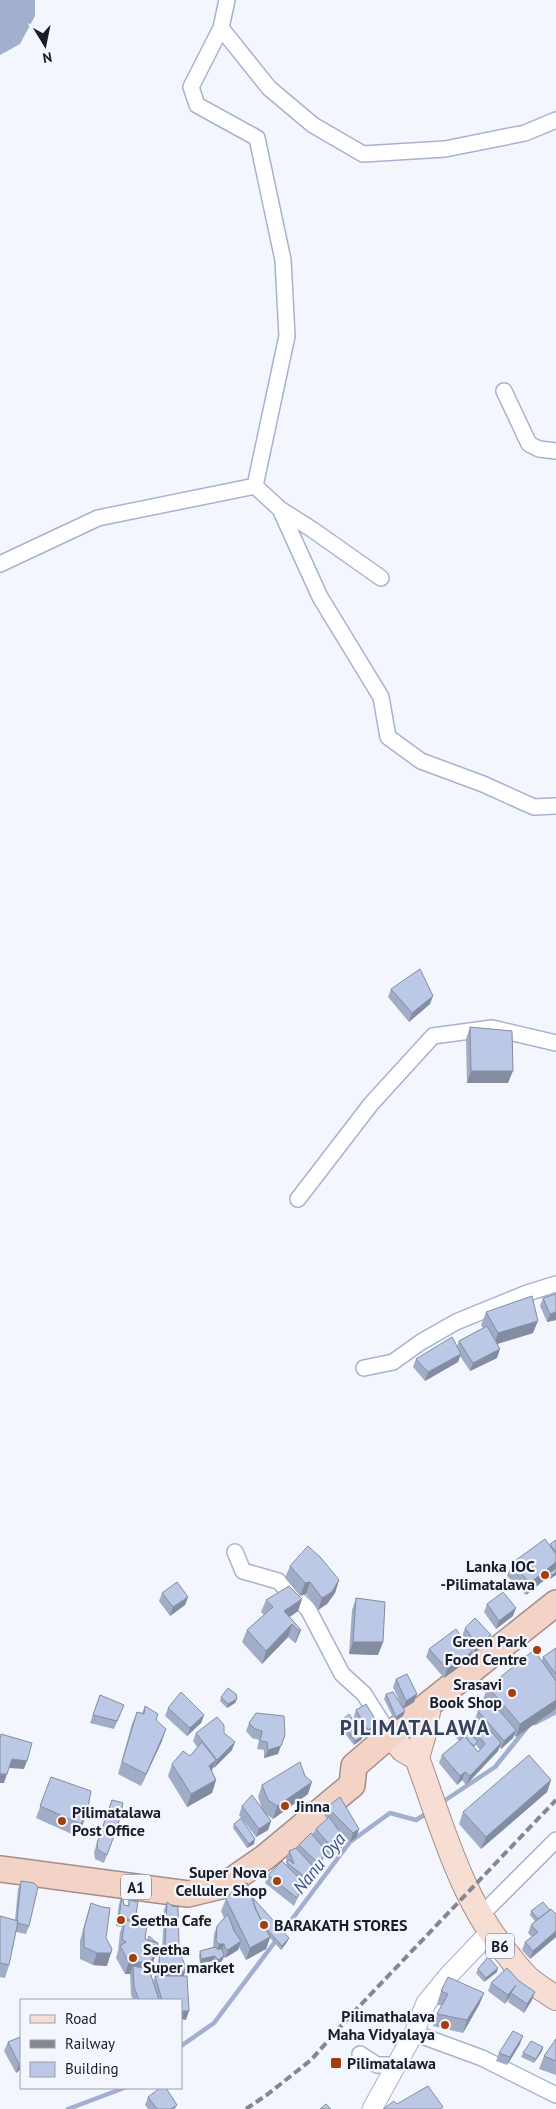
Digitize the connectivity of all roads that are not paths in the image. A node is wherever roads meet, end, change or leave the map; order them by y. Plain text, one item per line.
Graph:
1 (227, 0) edge
2 (221, 28) junction
3 (556, 120) edge
4 (504, 391) dead end
5 (556, 451) edge
6 (255, 486) junction
7 (280, 509) junction
8 (0, 564) edge
9 (381, 578) dead end
10 (556, 806) edge
11 (556, 1043) edge
12 (298, 1199) dead end
13 (556, 1284) edge
14 (364, 1368) dead end
15 (235, 1552) dead end
16 (556, 1603) edge
17 (429, 1705) junction
18 (390, 1735) junction
19 (417, 1758) junction
20 (556, 1840) edge
21 (0, 1869) edge
22 (485, 1924) junction
23 (556, 1998) edge
24 (414, 2033) junction
25 (360, 2054) dead end
26 (396, 2065) junction
27 (556, 2095) edge
28 (372, 2109) edge

1 - 2 street
2 - 3 street
2 - 6 street
4 - 5 street
6 - 7 street
6 - 8 street
7 - 9 street
7 - 10 street
11 - 12 street
13 - 14 street
15 - 18 street
16 - 17 highway, A1
17 - 18 highway, A1
17 - 19 main road
18 - 19 main road
18 - 21 highway, A1
19 - 22 main road, B6
20 - 22 street
22 - 23 main road, B6
22 - 24 street
24 - 26 street
24 - 27 street
25 - 26 street
26 - 28 street

